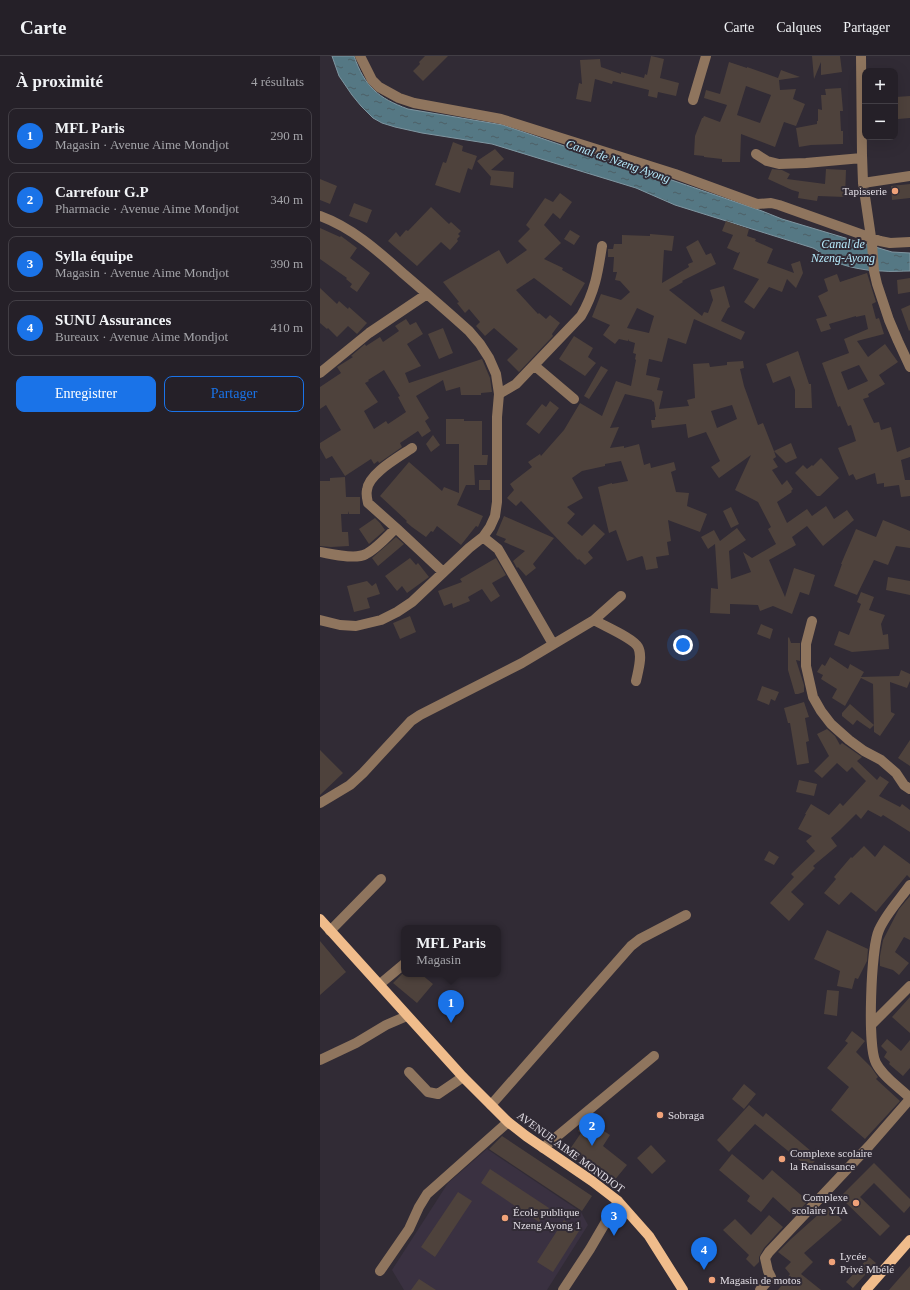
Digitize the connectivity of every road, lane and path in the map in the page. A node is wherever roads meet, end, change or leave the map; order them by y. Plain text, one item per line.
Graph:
1 (360, 56) edge
2 (706, 56) edge
3 (861, 56) edge
4 (694, 100) dead end
5 (756, 154) dead end
6 (862, 158) junction
7 (910, 176) edge
8 (863, 183) junction
9 (320, 216) edge
10 (871, 241) junction
11 (910, 242) edge
12 (602, 246) dead end
13 (427, 294) junction
14 (535, 366) junction
15 (910, 367) edge
16 (320, 373) edge
17 (499, 394) junction
18 (574, 399) dead end
19 (412, 448) dead end
20 (396, 528) junction
21 (483, 537) junction
22 (320, 552) edge
23 (443, 572) junction
24 (621, 596) dead end
25 (320, 620) edge
26 (594, 620) junction
27 (812, 620) dead end
28 (553, 644) junction
29 (636, 681) dead end
30 (910, 790) edge
31 (320, 803) edge
32 (381, 879) dead end
33 (910, 885) edge
34 (686, 914) dead end
35 (320, 919) edge
36 (330, 931) junction
37 (401, 966) edge
38 (380, 984) junction
39 (910, 986) edge
40 (407, 1016) junction
41 (871, 1025) junction
42 (654, 1056) dead end
43 (320, 1060) edge
44 (409, 1072) dead end
45 (463, 1077) junction
46 (910, 1098) edge
47 (491, 1105) junction
48 (508, 1122) junction
49 (543, 1148) junction
50 (618, 1201) junction
51 (910, 1240) edge
52 (380, 1271) dead end
53 (563, 1290) edge
54 (682, 1290) edge
55 (760, 1290) edge
56 (866, 1290) edge

1 - 10 street
2 - 4 street
3 - 6 street
5 - 6 street
6 - 8 street
7 - 8 street
8 - 10 street
9 - 13 street
10 - 11 street
10 - 15 street
12 - 14 street
13 - 16 street
13 - 17 street
14 - 17 street
14 - 18 street
17 - 21 street
19 - 20 street
20 - 22 street
20 - 23 street
21 - 23 street
21 - 28 street
23 - 25 street
24 - 26 street
26 - 28 street
26 - 29 street
27 - 30 street
28 - 31 street
32 - 36 street
33 - 41 street
34 - 47 street
35 - 36 main road, AVENUE AIME MONDJOT
36 - 38 main road, AVENUE AIME MONDJOT
37 - 38 street
38 - 40 main road, AVENUE AIME MONDJOT
39 - 41 street
40 - 43 street
40 - 45 main road, AVENUE AIME MONDJOT
41 - 46 street
42 - 49 street
44 - 45 street
45 - 47 main road, AVENUE AIME MONDJOT
46 - 55 street
47 - 48 main road, AVENUE AIME MONDJOT
48 - 49 main road, AVENUE AIME MONDJOT
48 - 52 street
49 - 50 main road, AVENUE AIME MONDJOT
50 - 53 street
50 - 54 main road, AVENUE AIME MONDJOT
51 - 56 main road

